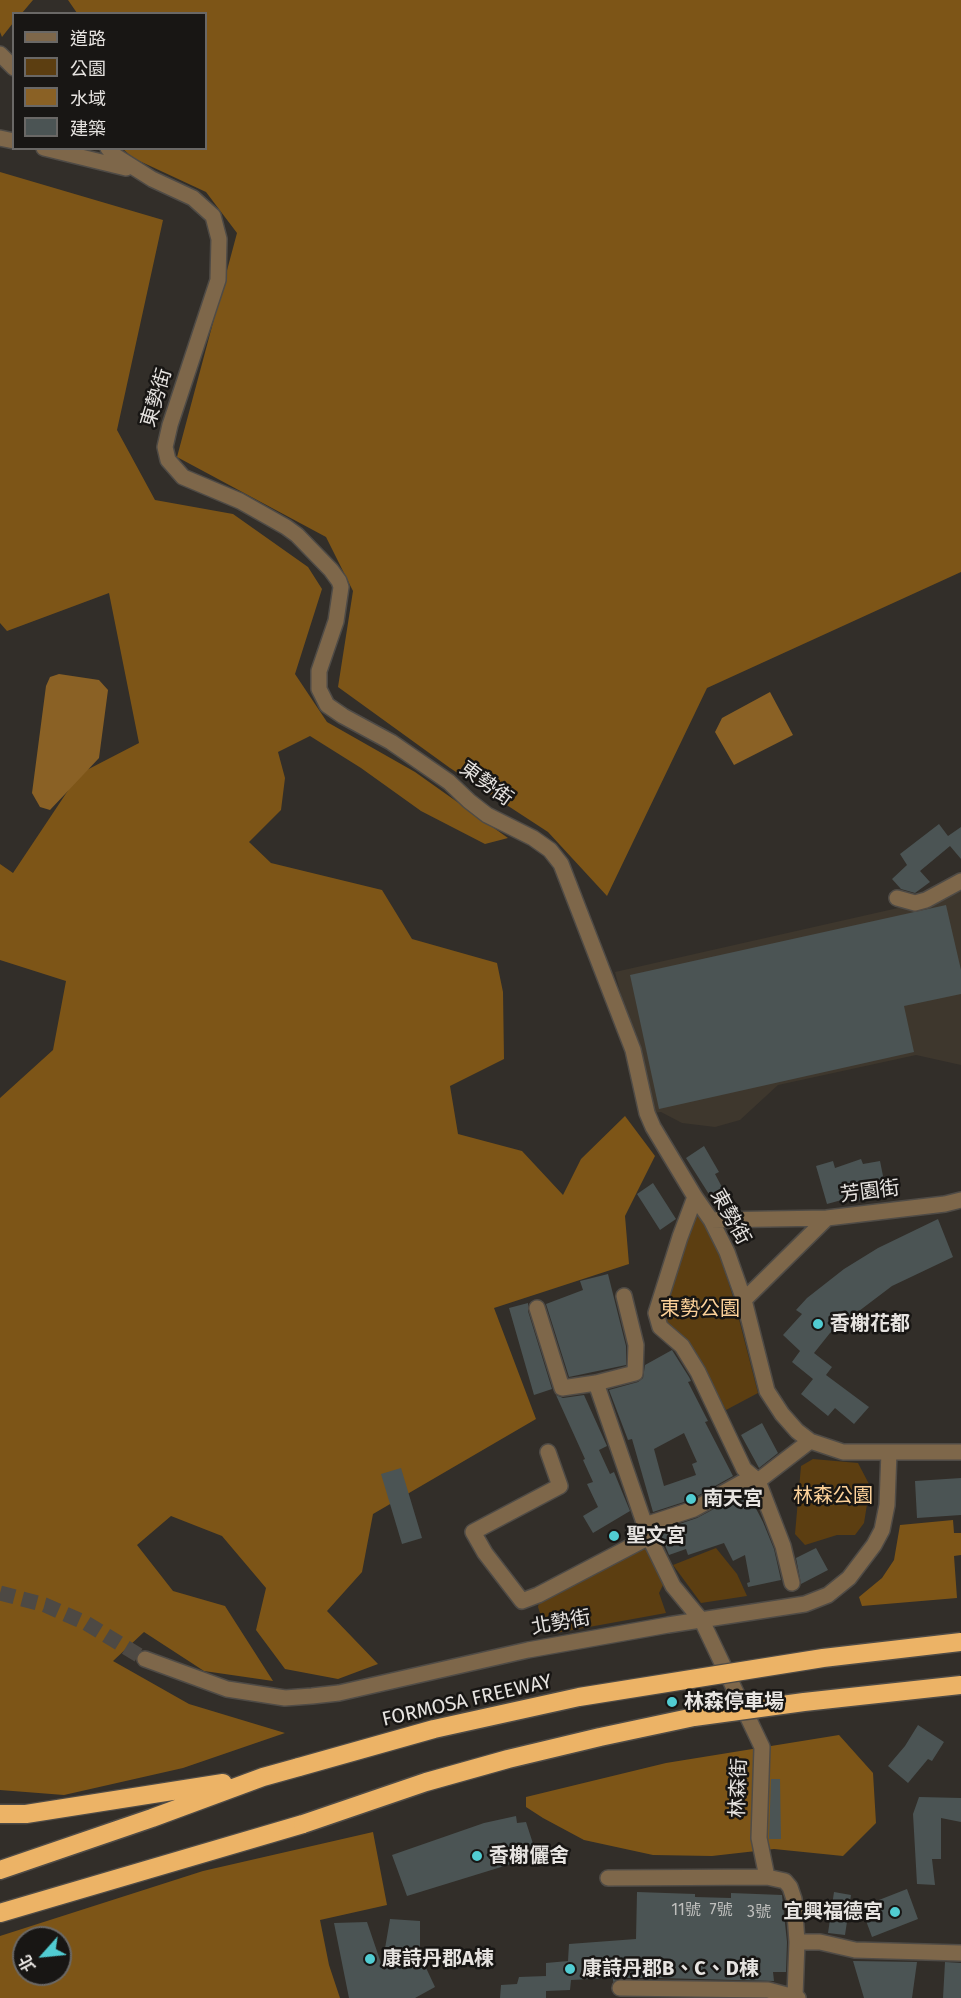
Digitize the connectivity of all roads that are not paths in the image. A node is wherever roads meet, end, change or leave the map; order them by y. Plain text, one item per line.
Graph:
1 (0, 54) edge
2 (12, 66) edge
3 (52, 150) edge
4 (111, 150) edge
5 (140, 171) junction
6 (961, 881) edge
7 (897, 898) dead end
8 (695, 1197) junction
9 (961, 1200) edge
10 (827, 1218) junction
11 (711, 1220) junction
12 (624, 1296) dead end
13 (744, 1300) junction
14 (537, 1308) dead end
15 (596, 1383) junction
16 (810, 1441) junction
17 (548, 1452) dead end
18 (889, 1452) junction
19 (961, 1452) edge
20 (755, 1479) junction
21 (647, 1531) junction
22 (792, 1583) dead end
23 (702, 1621) junction
24 (961, 1642) edge
25 (145, 1659) tunnel mouth
26 (961, 1685) edge
27 (263, 1777) junction
28 (0, 1814) edge
29 (0, 1870) edge
30 (767, 1877) junction
31 (608, 1878) dead end
32 (48, 1898) junction
33 (0, 1913) edge
34 (0, 1918) edge
35 (797, 1942) junction
36 (961, 1953) edge
37 (620, 1988) dead end
38 (797, 1997) edge

1 - 2 street
3 - 5 street
4 - 5 street, 東勢街
5 - 8 street, 東勢街
6 - 7 street
8 - 11 street, 東勢街
8 - 20 street
9 - 10 street, 芳園街
10 - 11 street
10 - 13 street, 芳園街
11 - 13 street, 東勢街
12 - 15 street
13 - 16 street, 東勢街
14 - 15 street
15 - 21 street, 林森街
16 - 18 street, 東勢街
16 - 20 street
17 - 21 street
18 - 19 street, 東勢街
18 - 23 street, 北勢街
20 - 21 street
20 - 22 street
21 - 23 street, 林森街
23 - 25 street, 北勢街
23 - 30 street, 林森街
24 - 27 highway, FORMOSA FREEWAY, bridge
26 - 32 highway, bridge
27 - 28 highway
27 - 29 highway, FORMOSA FREEWAY
30 - 31 street
30 - 35 street
32 - 33 highway
32 - 34 highway
35 - 36 street
35 - 38 street
37 - 38 street

